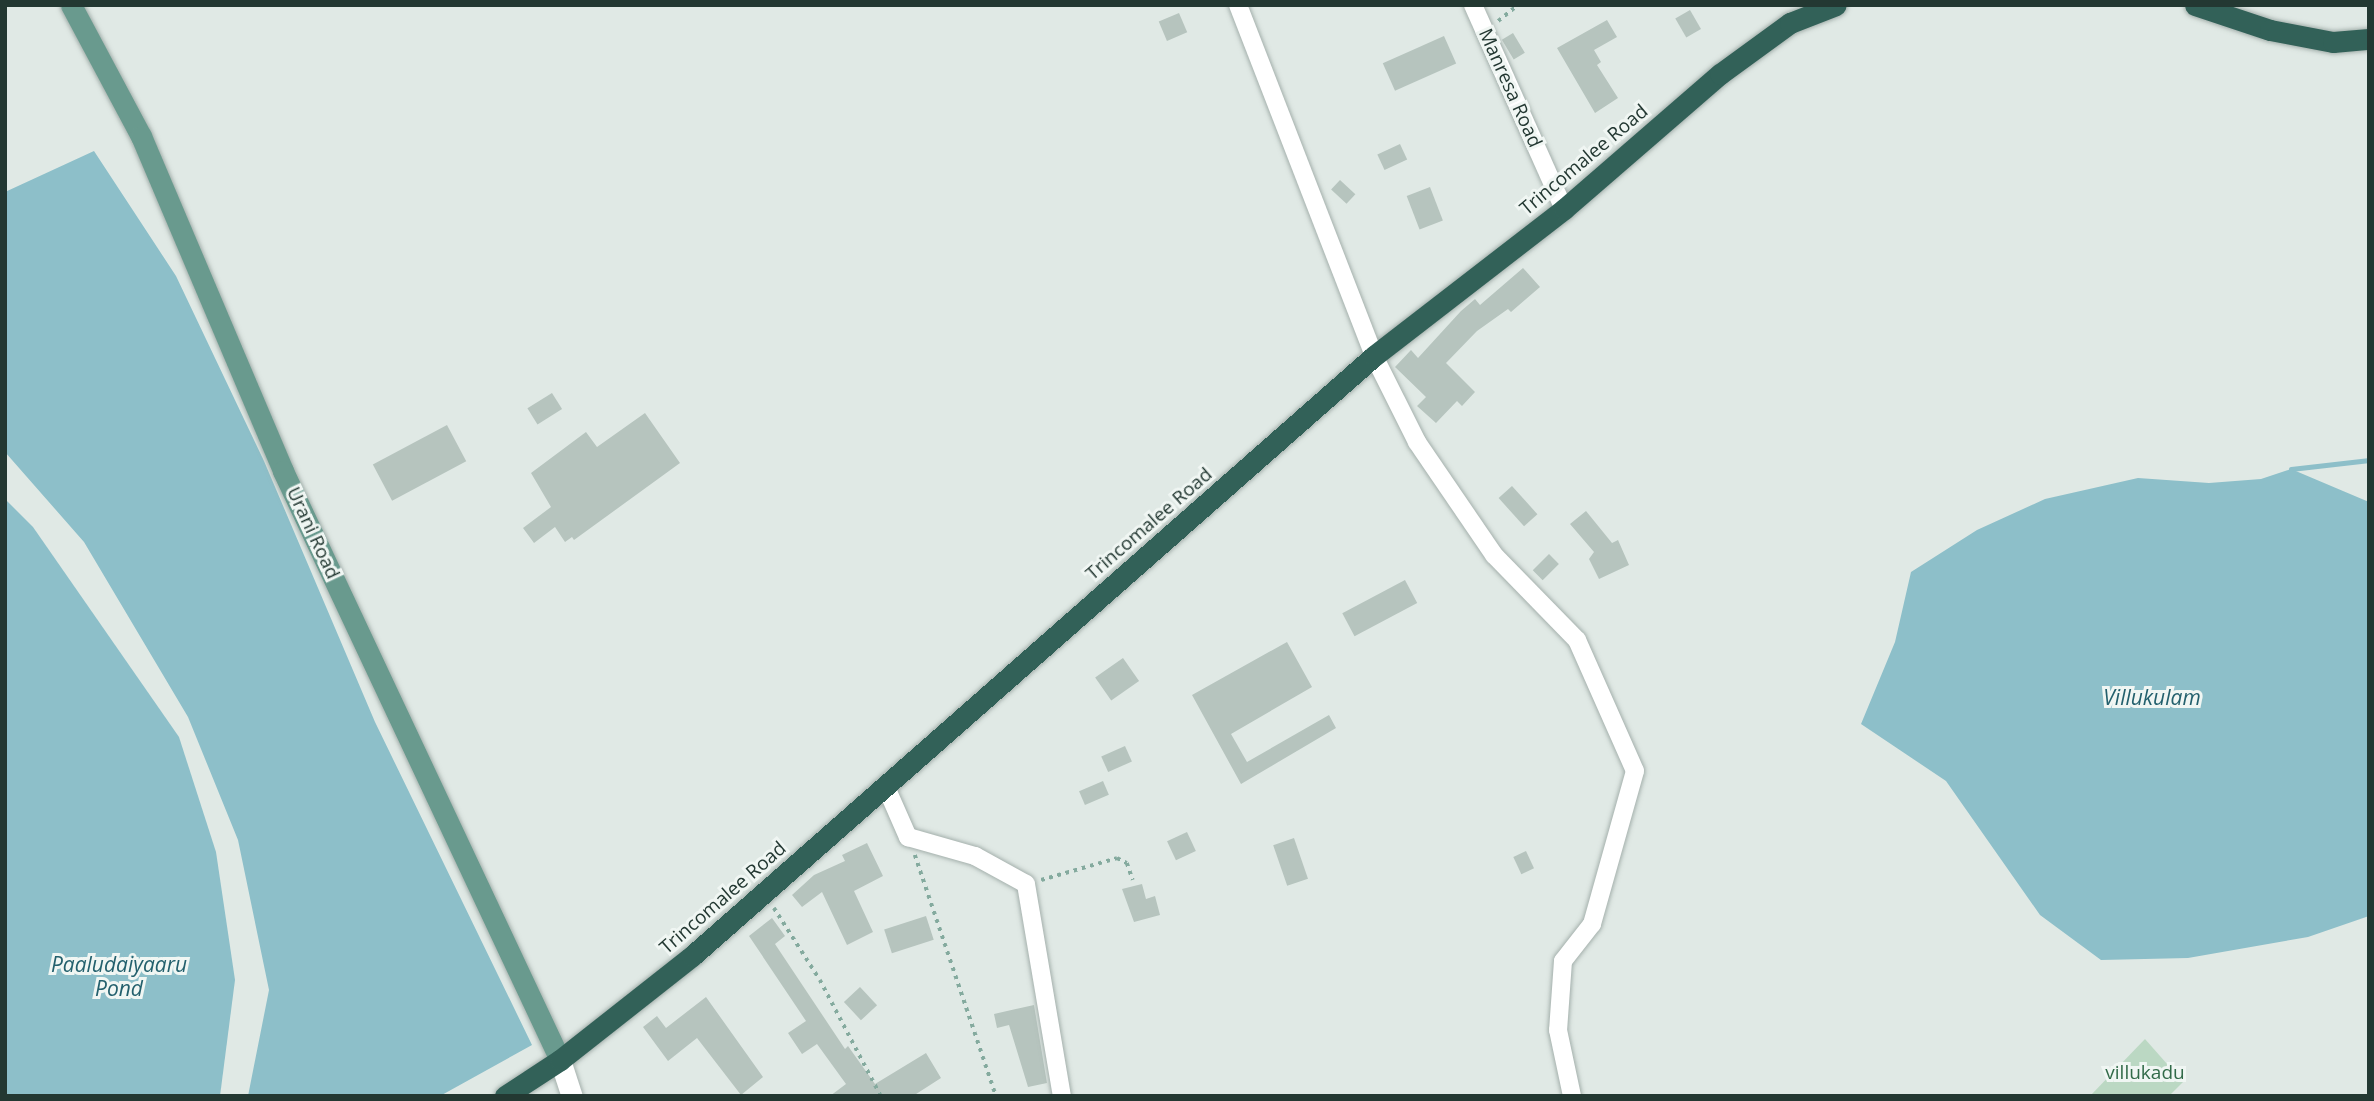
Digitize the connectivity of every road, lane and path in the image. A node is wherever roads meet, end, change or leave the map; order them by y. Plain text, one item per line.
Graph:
1 (71, 5) edge
2 (1238, 5) edge
3 (1473, 5) edge
4 (1518, 5) edge
5 (1836, 5) edge
6 (2194, 5) edge
7 (1486, 32) junction
8 (2369, 39) edge
9 (1564, 209) junction
10 (1374, 356) junction
11 (886, 787) junction
12 (908, 837) junction
13 (1133, 880) dead end
14 (1026, 884) junction
15 (764, 891) junction
16 (560, 1060) junction
17 (505, 1096) edge
18 (572, 1096) edge
19 (881, 1096) edge
20 (996, 1096) edge
21 (1062, 1096) edge
22 (1572, 1096) edge

1 - 16 main road, Urani Road
2 - 10 street
3 - 7 street, Manresa Road
4 - 7 path
5 - 9 highway, Trincomalee Road
6 - 8 highway
7 - 9 street, Manresa Road
9 - 10 highway, Trincomalee Road
10 - 11 highway, Trincomalee Road
10 - 22 street
11 - 12 street
11 - 15 highway, Trincomalee Road
12 - 14 street
12 - 20 path
13 - 14 path
14 - 21 street
15 - 16 highway, Trincomalee Road
15 - 19 path
16 - 17 highway, Trincomalee Road
16 - 18 main road

